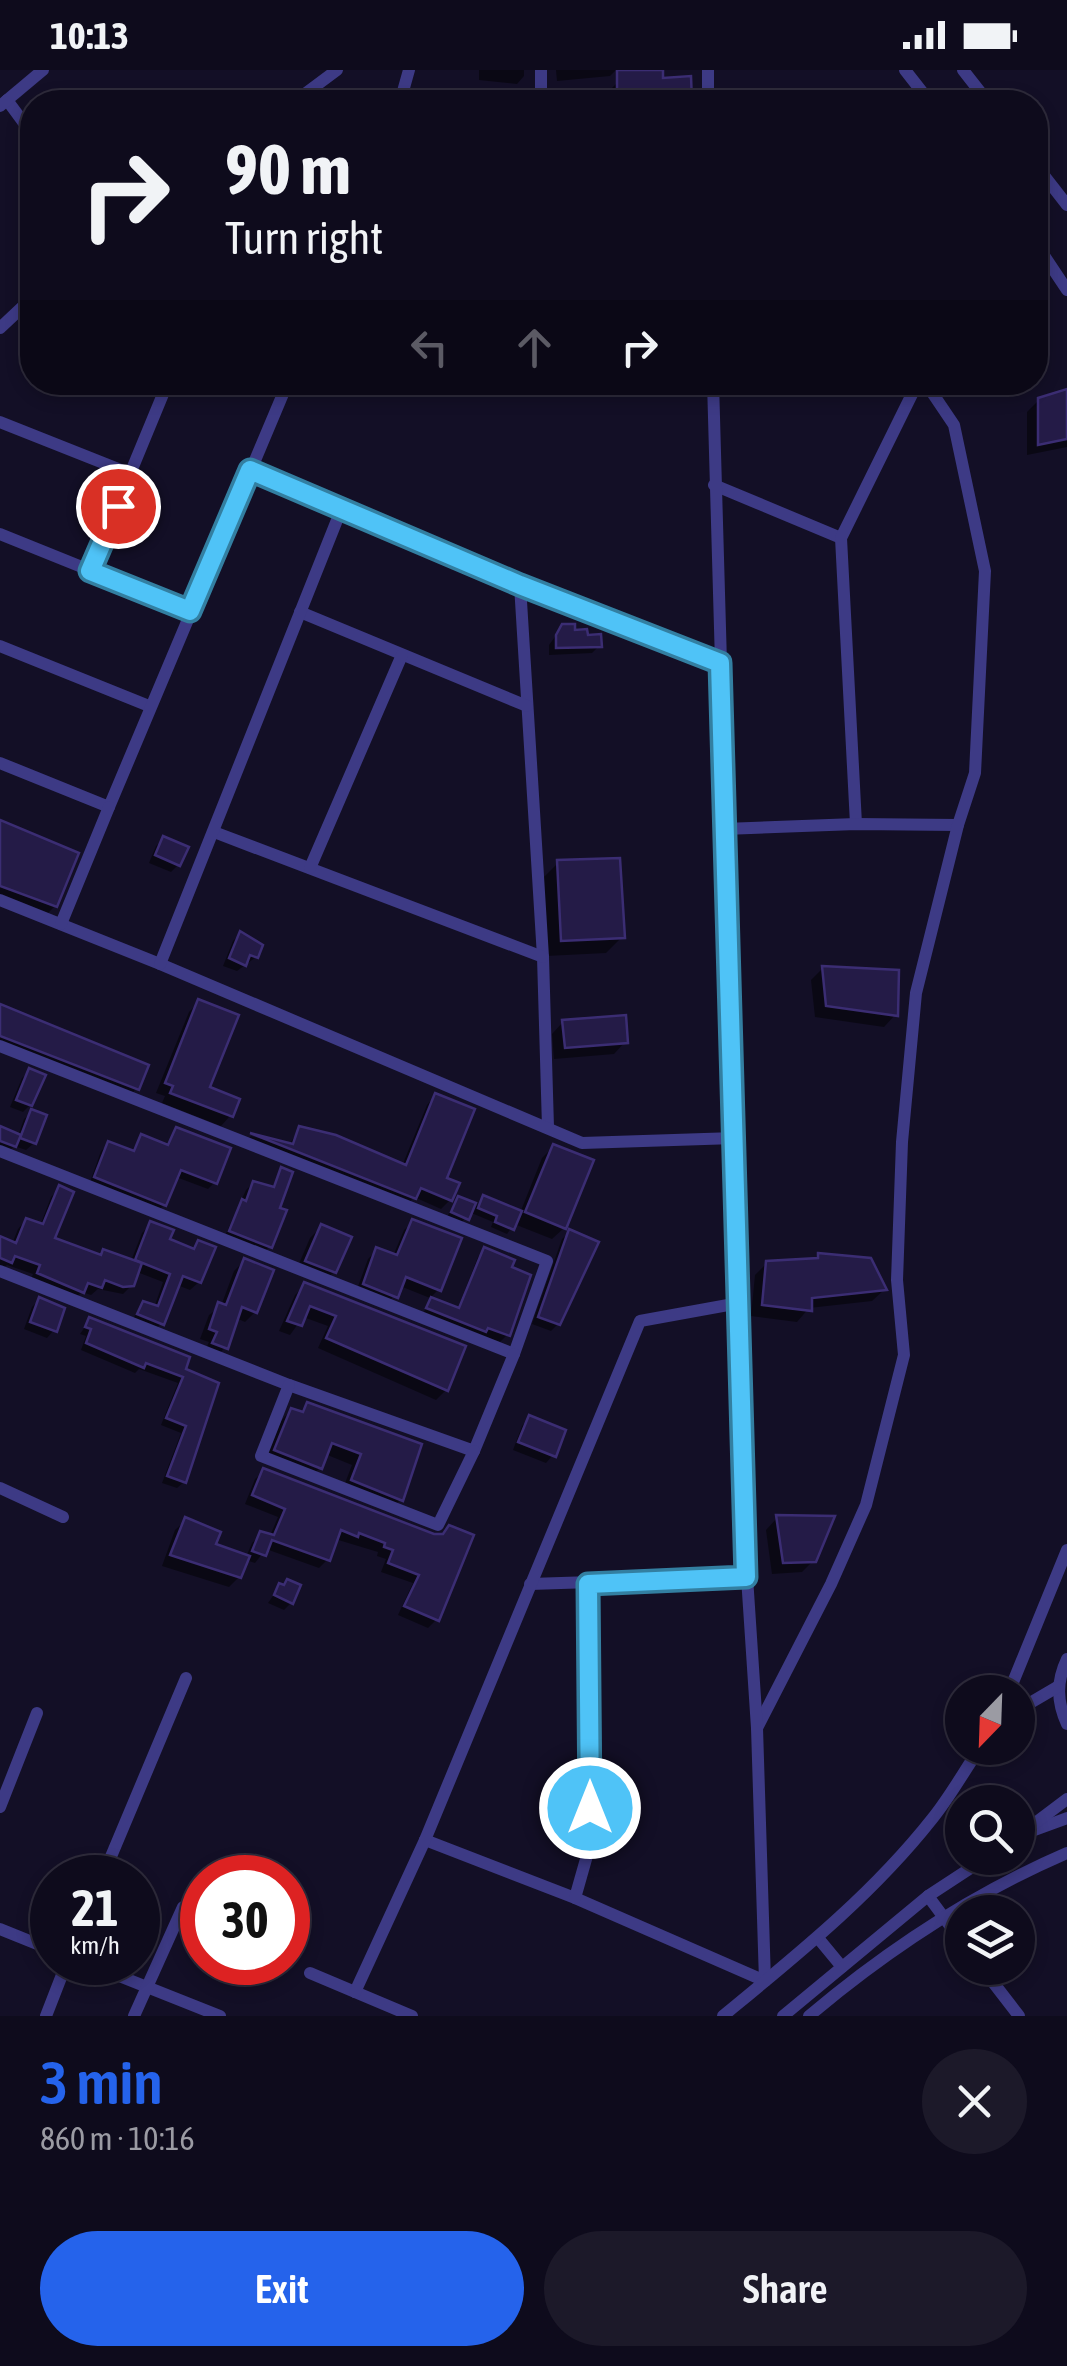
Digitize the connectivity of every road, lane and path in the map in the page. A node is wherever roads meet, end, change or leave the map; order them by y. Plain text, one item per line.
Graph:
1 (43, 70) edge
2 (337, 70) edge
3 (905, 70) edge
4 (962, 70) edge
5 (310, 90) edge
6 (921, 90) edge
7 (978, 90) edge
8 (3, 103) edge
9 (1048, 181) edge
10 (1067, 206) edge
11 (1048, 262) edge
12 (1067, 290) edge
13 (20, 310) edge
14 (0, 328) edge
15 (163, 395) edge
16 (282, 395) edge
17 (713, 395) edge
18 (915, 395) edge
19 (932, 395) edge
20 (0, 422) edge
21 (250, 470) junction
22 (131, 474) junction
23 (714, 485) junction
24 (341, 510) junction
25 (0, 534) edge
26 (841, 538) junction
27 (90, 571) junction
28 (520, 585) junction
29 (190, 611) junction
30 (300, 612) junction
31 (0, 646) edge
32 (402, 654) junction
33 (720, 663) junction
34 (149, 706) junction
35 (528, 706) junction
36 (0, 762) edge
37 (109, 807) junction
38 (856, 824) junction
39 (958, 825) junction
40 (724, 828) junction
41 (214, 832) junction
42 (310, 868) junction
43 (0, 900) edge
44 (61, 924) junction
45 (543, 957) junction
46 (160, 964) junction
47 (0, 1046) edge
48 (548, 1127) junction
49 (736, 1138) junction
50 (0, 1151) edge
51 (0, 1270) edge
52 (740, 1303) junction
53 (514, 1354) junction
54 (290, 1385) junction
55 (474, 1451) junction
56 (0, 1488) edge
57 (63, 1517) dead end
58 (1067, 1550) edge
59 (746, 1577) junction
60 (530, 1584) junction
61 (588, 1584) junction
62 (1067, 1659) edge
63 (1015, 1675) edge
64 (186, 1678) dead end
65 (1058, 1686) junction
66 (1035, 1700) edge
67 (37, 1713) dead end
68 (1067, 1724) edge
69 (757, 1728) junction
70 (969, 1765) edge
71 (1067, 1799) edge
72 (0, 1807) edge
73 (1067, 1818) edge
74 (1035, 1823) edge
75 (1035, 1830) edge
76 (425, 1840) junction
77 (1067, 1854) edge
78 (112, 1855) edge
79 (960, 1875) edge
80 (928, 1896) junction
81 (575, 1898) junction
82 (180, 1913) edge
83 (944, 1918) junction
84 (0, 1930) edge
85 (818, 1938) junction
86 (30, 1942) edge
87 (842, 1967) junction
88 (310, 1972) dead end
89 (765, 1981) junction
90 (58, 1985) edge
91 (141, 1985) edge
92 (995, 1985) edge
93 (146, 1987) junction
94 (355, 1992) junction
95 (46, 2016) edge
96 (134, 2016) edge
97 (220, 2016) edge
98 (412, 2016) edge
99 (723, 2016) edge
100 (783, 2016) edge
101 (809, 2016) edge
102 (1019, 2016) edge

1 - 8 street
2 - 5 street
3 - 6 street
4 - 7 street
9 - 10 street
11 - 12 street
13 - 14 street
15 - 22 street
16 - 21 street
17 - 23 street
18 - 26 street
19 - 39 street
20 - 22 street
21 - 24 street
21 - 29 street
22 - 27 street
23 - 26 street
23 - 33 street
24 - 28 street
24 - 30 street
25 - 27 street
26 - 38 street
27 - 29 street
28 - 33 street
28 - 35 street
29 - 34 street
30 - 32 street
30 - 41 street
31 - 34 street
32 - 35 street
32 - 42 street
33 - 40 street
34 - 37 street
35 - 45 street
36 - 37 street
37 - 44 street
38 - 39 street
38 - 40 street
39 - 69 street
40 - 49 street
41 - 42 street
41 - 46 street
42 - 45 street
43 - 44 street
44 - 46 street
45 - 48 street
46 - 48 street
47 - 53 street
48 - 49 street
49 - 52 street
50 - 53 street
51 - 54 street
52 - 59 street
52 - 60 street
53 - 55 street
54 - 55 street
54 - 55 street
56 - 57 street
58 - 63 street
59 - 61 street
59 - 69 street
60 - 61 street
60 - 76 street
61 - 81 street
62 - 65 street
64 - 78 street
65 - 66 street
65 - 68 street
67 - 72 street
69 - 89 street
70 - 85 street
71 - 74 street
73 - 75 street
76 - 81 street
76 - 94 street
77 - 83 street
79 - 80 street
80 - 83 street
80 - 87 street
81 - 89 street
82 - 93 street
83 - 101 street
84 - 86 street
85 - 87 street
85 - 89 street
87 - 100 street
88 - 94 street
89 - 99 street
90 - 95 street
91 - 93 street
92 - 102 street
93 - 96 street
93 - 97 street
94 - 98 street

